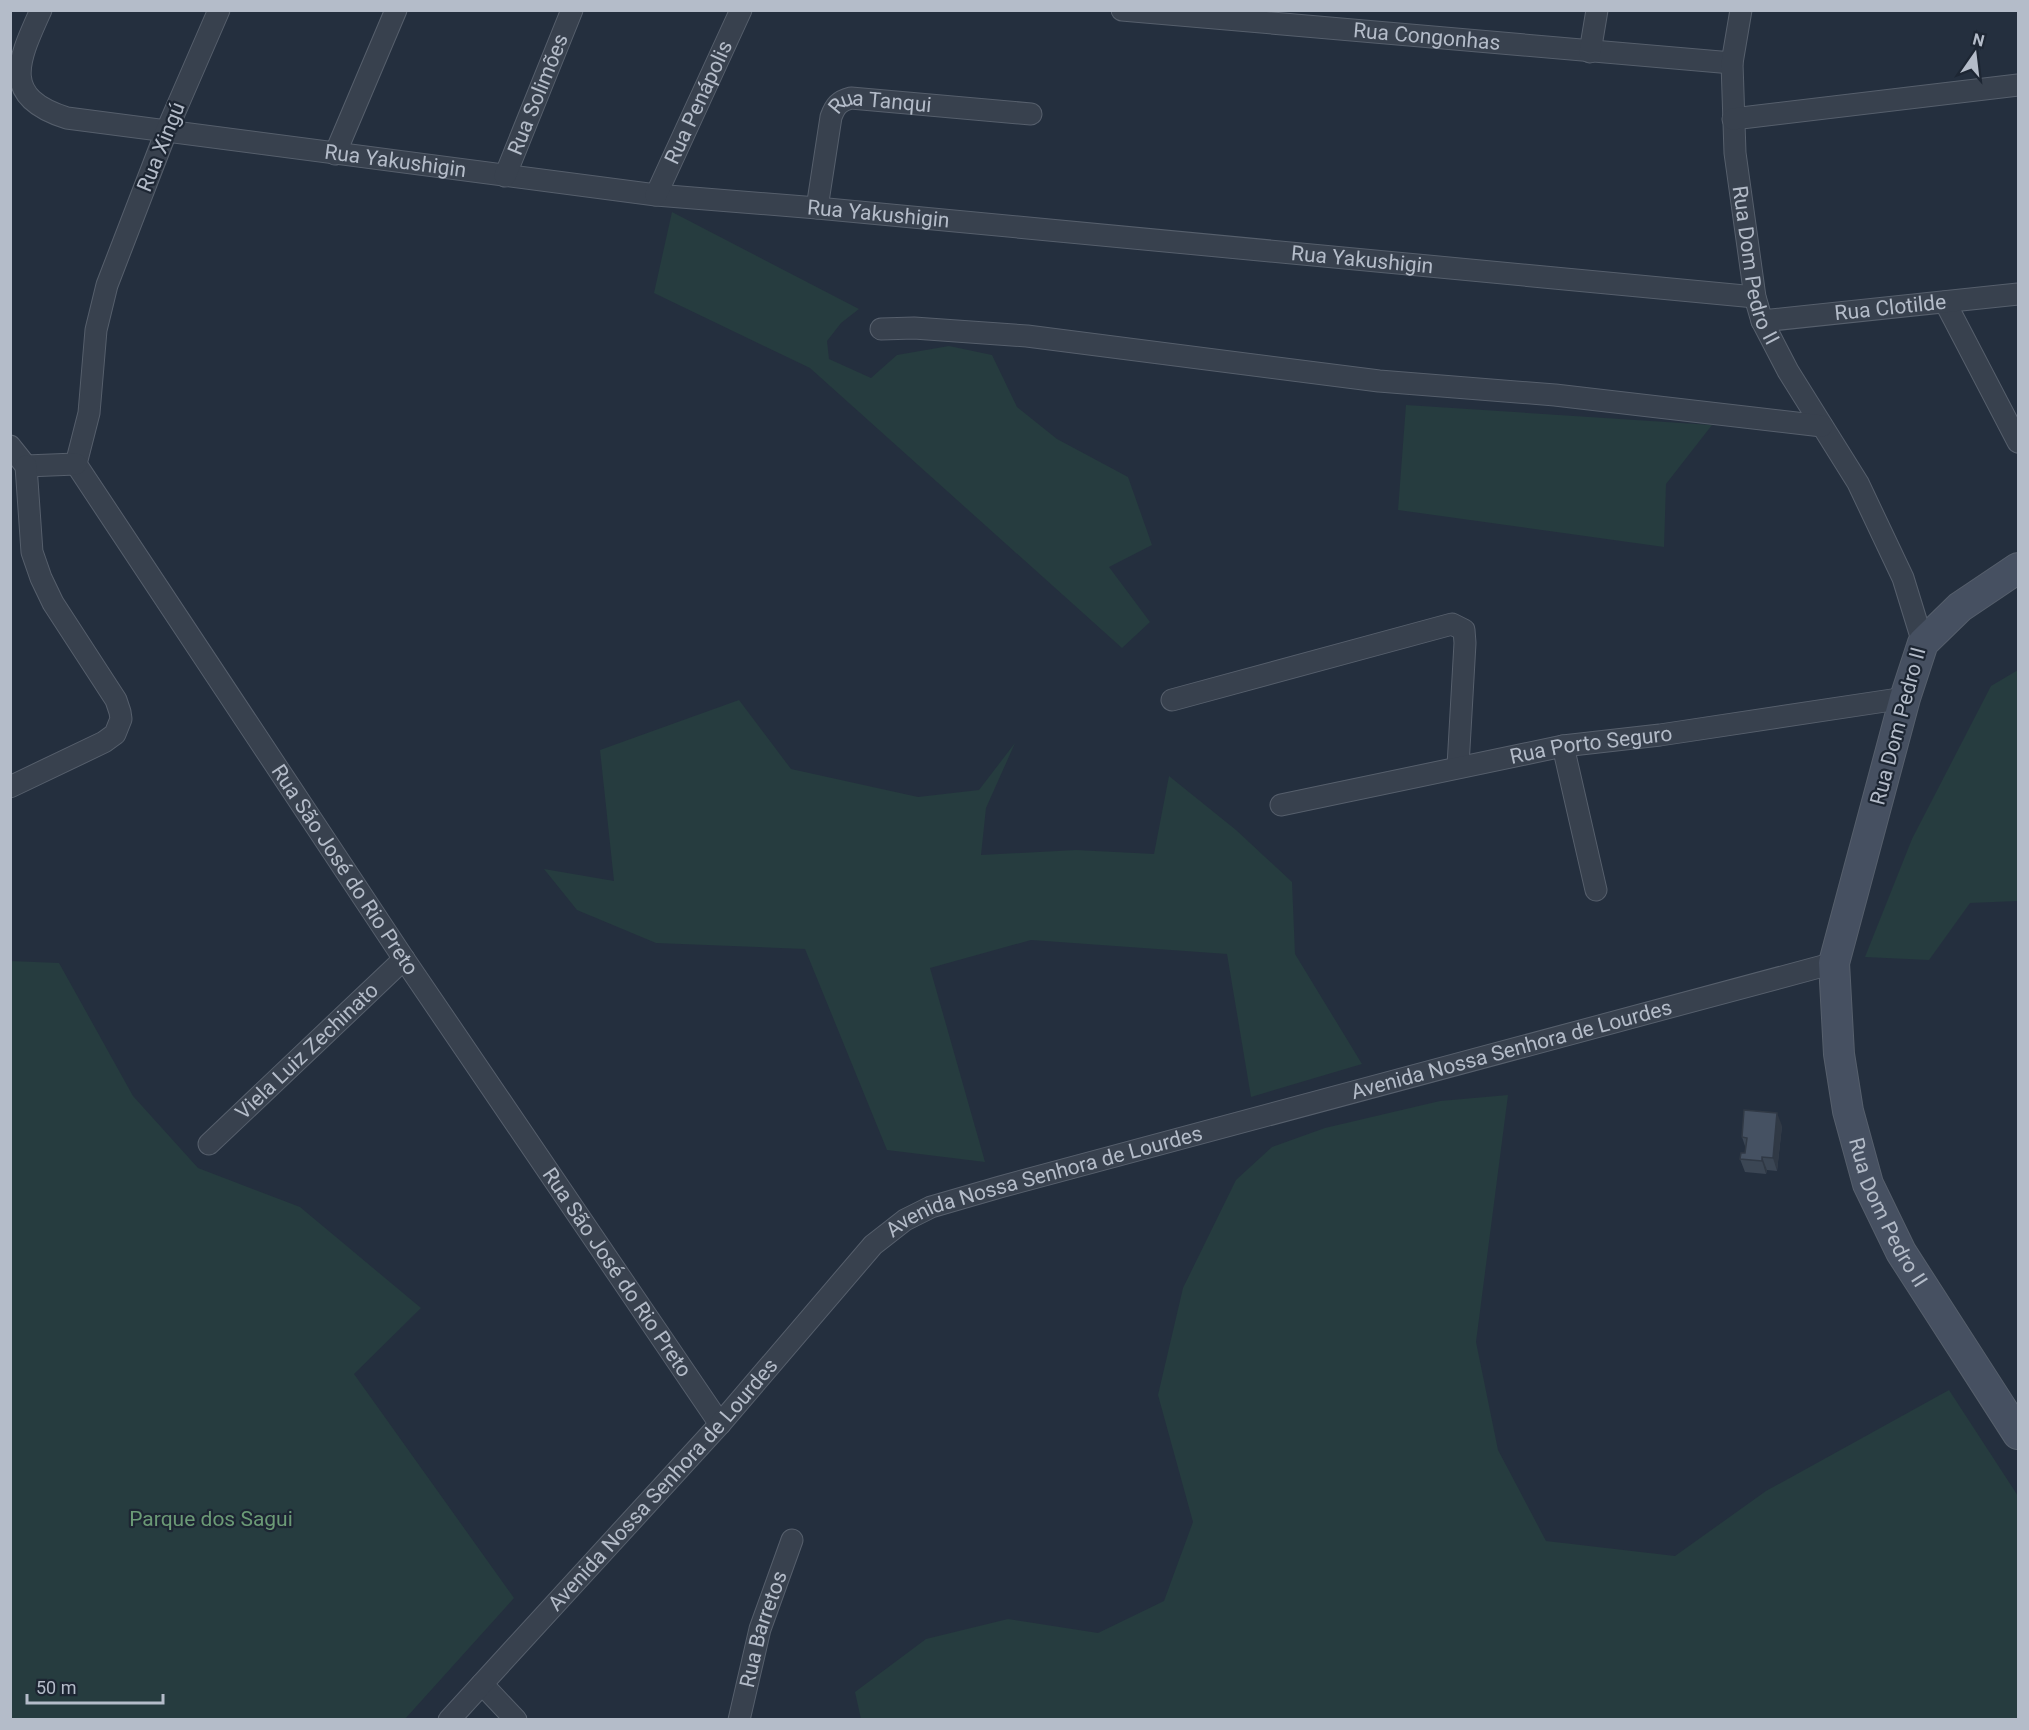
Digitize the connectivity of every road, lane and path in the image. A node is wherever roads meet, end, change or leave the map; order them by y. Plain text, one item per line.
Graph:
1 (41, 10) edge
2 (219, 10) edge
3 (396, 10) edge
4 (572, 10) edge
5 (741, 10) edge
6 (1122, 10) edge
7 (1597, 10) edge
8 (1741, 10) edge
9 (1590, 52) junction
10 (1732, 63) junction
11 (2019, 85) edge
12 (1031, 114) dead end
13 (1733, 119) junction
14 (166, 132) junction
15 (335, 154) junction
16 (505, 176) junction
17 (656, 195) junction
18 (817, 208) junction
19 (2019, 294) edge
20 (1755, 297) junction
21 (1945, 302) junction
22 (1762, 321) junction
23 (882, 329) dead end
24 (1822, 426) junction
25 (2019, 442) edge
26 (10, 446) edge
27 (76, 464) junction
28 (26, 466) junction
29 (2019, 568) edge
30 (1923, 643) junction
31 (1905, 698) junction
32 (1172, 700) dead end
33 (1563, 746) junction
34 (1458, 766) junction
35 (10, 787) edge
36 (1281, 805) dead end
37 (1596, 890) dead end
38 (404, 959) junction
39 (1834, 963) junction
40 (209, 1144) dead end
41 (720, 1424) junction
42 (2019, 1434) edge
43 (792, 1540) dead end
44 (482, 1684) junction
45 (449, 1719) edge
46 (516, 1719) edge
47 (739, 1719) edge

1 - 14 street, Rua Yakushigin
2 - 14 street, Rua Xingú
3 - 15 street
4 - 16 street, Rua Solimões
5 - 17 street, Rua Penápolis
6 - 9 street, Rua Congonhas
7 - 9 street
8 - 10 street, Rua Dom Pedro II
9 - 10 street, Rua Congonhas
10 - 13 street, Rua Dom Pedro II
11 - 13 street
12 - 18 street, Rua Tanqui
13 - 20 street, Rua Dom Pedro II
14 - 15 street, Rua Yakushigin
14 - 27 street, Rua Xingú
15 - 16 street, Rua Yakushigin
16 - 17 street, Rua Yakushigin
17 - 18 street, Rua Yakushigin
18 - 20 street, Rua Yakushigin
19 - 21 street, Rua Clotilde
20 - 22 street, Rua Dom Pedro II
21 - 22 street, Rua Clotilde
21 - 25 street
22 - 24 street, Rua Dom Pedro II
23 - 24 street
24 - 30 street, Rua Dom Pedro II
26 - 28 street
27 - 28 street
27 - 38 street, Rua São José do Rio Preto
28 - 35 street
29 - 30 street
30 - 31 street, Rua Dom Pedro II
31 - 33 street, Rua Porto Seguro
31 - 39 street, Rua Dom Pedro II
32 - 34 street
33 - 34 street, Rua Porto Seguro
33 - 37 street
34 - 36 street, Rua Porto Seguro
38 - 40 street, Viela Luiz Zechinato
38 - 41 street, Rua São José do Rio Preto
39 - 41 street, Avenida Nossa Senhora de Lourdes
39 - 42 street, Rua Dom Pedro II
41 - 44 street, Avenida Nossa Senhora de Lourdes
43 - 47 street, Rua Barretos
44 - 45 street, Avenida Nossa Senhora de Lourdes
44 - 46 street

